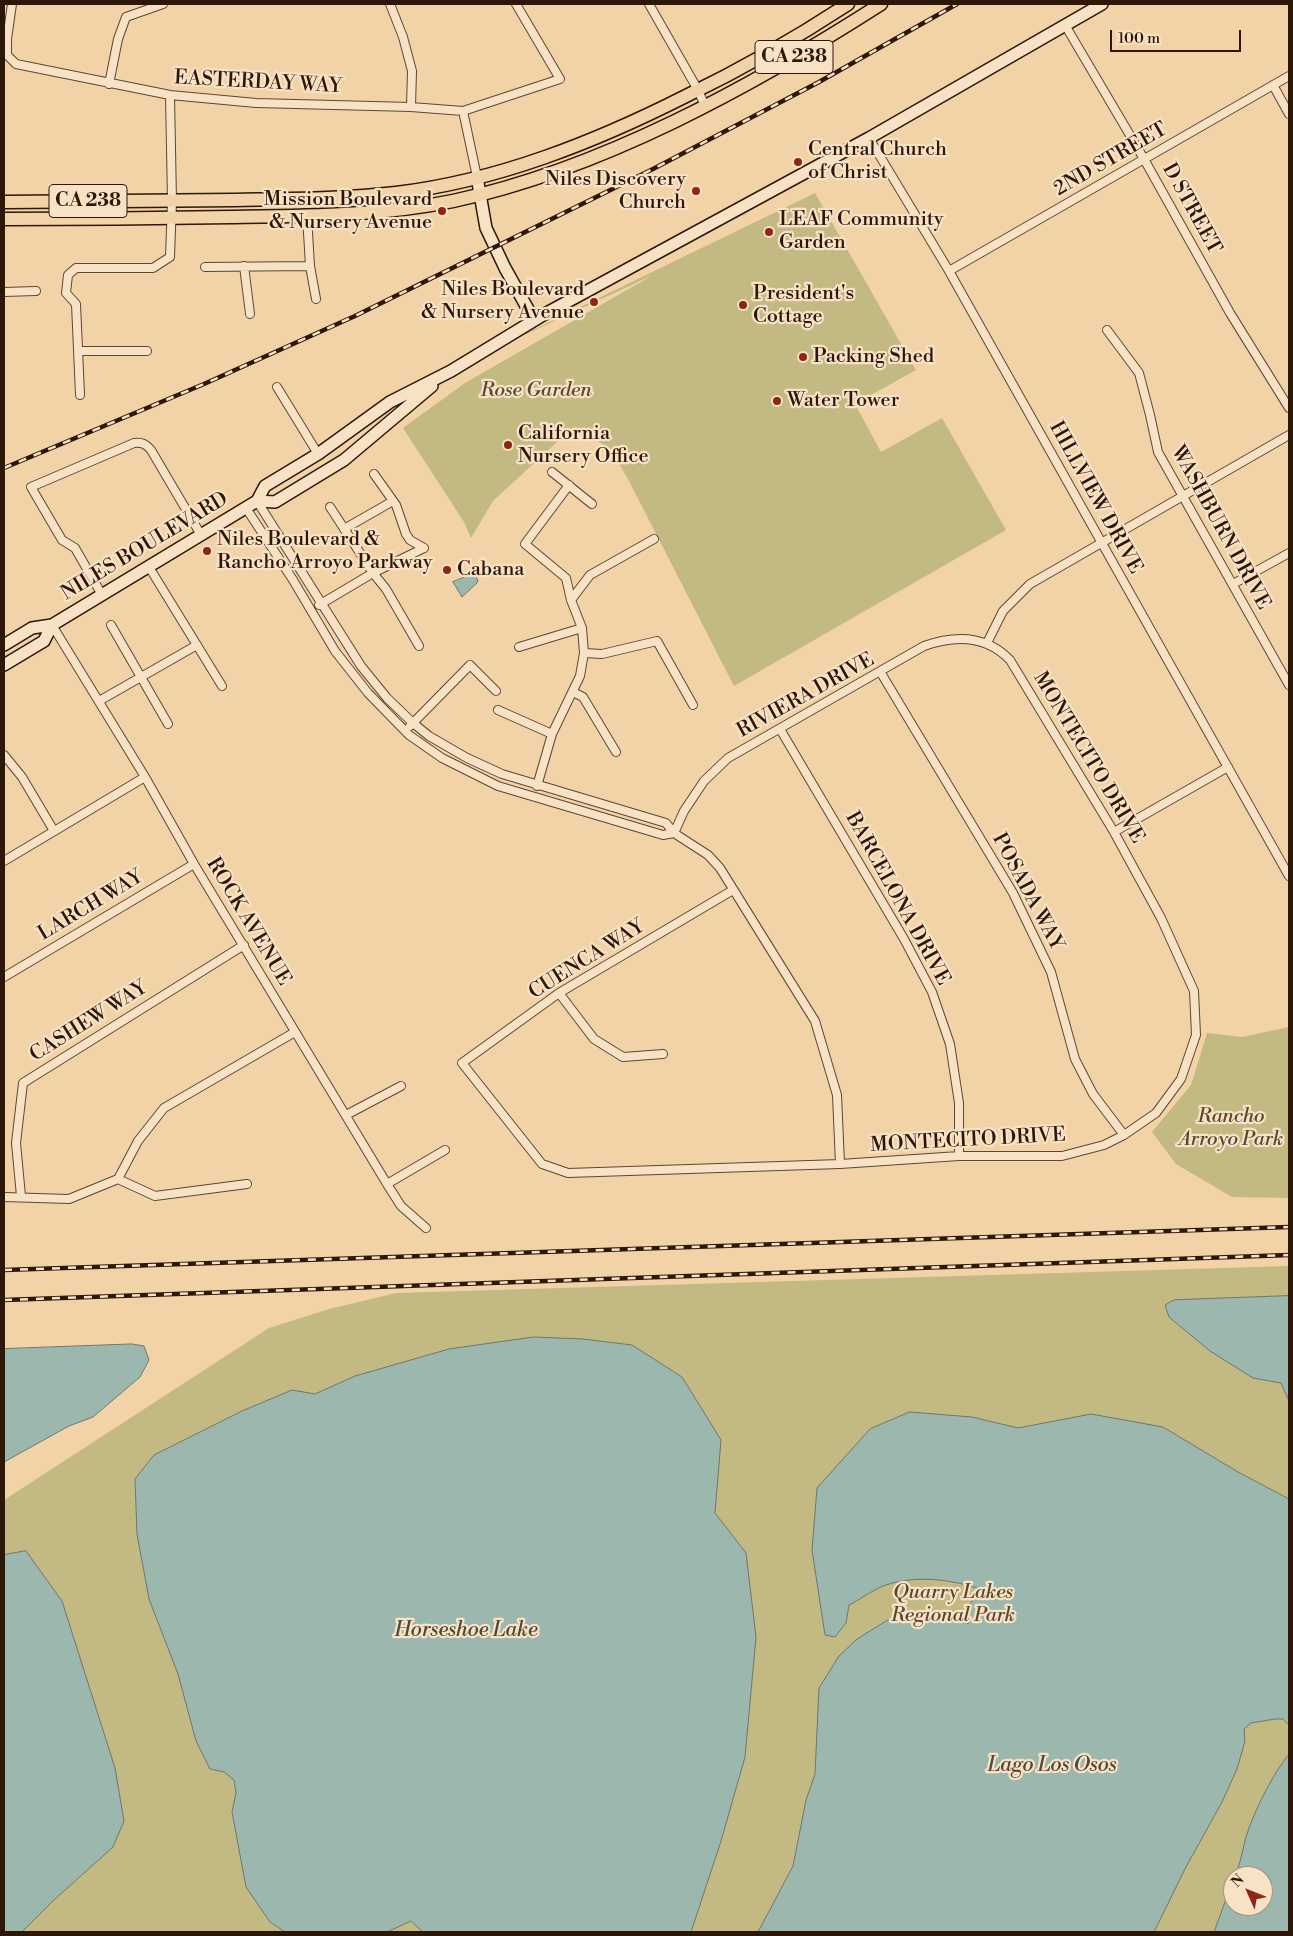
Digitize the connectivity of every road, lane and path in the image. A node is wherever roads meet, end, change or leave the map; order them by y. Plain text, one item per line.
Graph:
1 (12, 4) edge
2 (163, 4) edge
3 (390, 4) edge
4 (516, 4) edge
5 (649, 4) edge
6 (848, 4) edge
7 (880, 4) edge
8 (1102, 4) edge
9 (1065, 25) junction
10 (1289, 76) edge
11 (109, 84) junction
12 (1273, 86) junction
13 (698, 90) junction
14 (170, 95) junction
15 (705, 106) junction
16 (411, 107) junction
17 (463, 111) junction
18 (1289, 114) edge
19 (869, 138) junction
20 (1144, 159) junction
21 (477, 177) junction
22 (480, 194) junction
23 (172, 201) junction
24 (4, 202) edge
25 (307, 216) junction
26 (172, 218) junction
27 (4, 219) edge
28 (244, 266) junction
29 (310, 266) junction
30 (205, 267) dead end
31 (949, 271) junction
32 (36, 291) dead end
33 (4, 292) edge
34 (316, 299) dead end
35 (250, 314) dead end
36 (534, 320) junction
37 (1107, 330) dead end
38 (147, 350) dead end
39 (78, 351) junction
40 (451, 371) junction
41 (277, 387) dead end
42 (80, 395) dead end
43 (1289, 408) edge
44 (1289, 435) edge
45 (318, 454) junction
46 (552, 472) dead end
47 (374, 474) dead end
48 (569, 485) junction
49 (1181, 496) junction
50 (257, 501) junction
51 (393, 502) junction
52 (592, 504) dead end
53 (330, 507) dead end
54 (246, 508) junction
55 (344, 529) junction
56 (201, 535) junction
57 (654, 539) dead end
58 (1102, 543) junction
59 (1289, 553) edge
60 (149, 567) junction
61 (373, 573) junction
62 (1233, 584) junction
63 (102, 595) junction
64 (571, 600) junction
65 (322, 604) junction
66 (311, 610) junction
67 (52, 625) junction
68 (111, 625) dead end
69 (582, 628) junction
70 (988, 643) junction
71 (4, 645) edge
72 (197, 645) junction
73 (419, 646) dead end
74 (519, 647) dead end
75 (584, 653) junction
76 (4, 665) edge
77 (881, 673) junction
78 (141, 678) junction
79 (1289, 685) edge
80 (222, 686) dead end
81 (496, 691) dead end
82 (573, 692) junction
83 (99, 701) junction
84 (692, 705) dead end
85 (498, 710) dead end
86 (413, 723) junction
87 (168, 724) dead end
88 (780, 729) junction
89 (405, 731) junction
90 (552, 734) junction
91 (616, 752) dead end
92 (4, 755) edge
93 (1228, 767) junction
94 (144, 777) junction
95 (537, 786) junction
96 (54, 831) junction
97 (1114, 832) junction
98 (674, 833) junction
99 (1286, 860) edge
100 (4, 861) edge
101 (194, 864) junction
102 (1289, 876) edge
103 (733, 890) junction
104 (244, 945) junction
105 (4, 977) edge
106 (559, 993) junction
107 (295, 1032) junction
108 (662, 1054) dead end
109 (462, 1063) joint
110 (401, 1086) dead end
111 (346, 1116) junction
112 (1124, 1135) junction
113 (445, 1150) dead end
114 (959, 1156) junction
115 (840, 1164) junction
116 (118, 1179) junction
117 (247, 1184) dead end
118 (387, 1184) junction
119 (21, 1196) junction
120 (4, 1197) edge
121 (426, 1228) dead end

1 - 11 street, EASTERDAY WAY
2 - 11 street
3 - 16 street
4 - 17 street, EASTERDAY WAY
5 - 13 street
6 - 13 main road, CA 238
7 - 15 main road, CA 238
8 - 9 main road, NILES BOULEVARD
9 - 19 main road, NILES BOULEVARD
9 - 20 street, D STREET
10 - 12 street, 2ND STREET
11 - 14 street, EASTERDAY WAY
12 - 18 street
12 - 20 street, 2ND STREET
13 - 15 street
13 - 21 main road, CA 238
14 - 16 street, EASTERDAY WAY
14 - 23 street
15 - 22 main road, CA 238
16 - 17 street, EASTERDAY WAY
17 - 21 street
19 - 31 street, HILLVIEW DRIVE
19 - 36 main road, NILES BOULEVARD
20 - 31 street, 2ND STREET
20 - 43 street, D STREET
21 - 22 main road
21 - 23 main road, CA 238
22 - 25 main road, CA 238
22 - 36 main road
23 - 24 main road, CA 238
23 - 26 street
25 - 26 main road, CA 238
25 - 29 street
26 - 27 main road, CA 238
26 - 39 street
28 - 29 street
28 - 30 street
28 - 35 street
29 - 34 street
31 - 58 street, HILLVIEW DRIVE
32 - 33 street
36 - 40 main road, NILES BOULEVARD
37 - 49 street, WASHBURN DRIVE
38 - 39 street
39 - 42 street
40 - 45 main road, NILES BOULEVARD
40 - 50 main road, NILES BOULEVARD
41 - 45 street
44 - 49 street
45 - 50 main road, NILES BOULEVARD
46 - 48 street
47 - 51 street
48 - 52 street
48 - 64 street
49 - 58 street
49 - 62 street, WASHBURN DRIVE
50 - 54 main road, NILES BOULEVARD
50 - 65 street
51 - 55 street
51 - 61 street
53 - 55 street
54 - 56 main road, NILES BOULEVARD
54 - 66 street
55 - 61 street
56 - 60 main road, NILES BOULEVARD
56 - 63 street
57 - 64 street
58 - 70 street
58 - 93 street, HILLVIEW DRIVE
59 - 62 street
60 - 63 main road, NILES BOULEVARD
60 - 72 street
61 - 65 street
61 - 73 street
62 - 79 street, WASHBURN DRIVE
63 - 67 main road, NILES BOULEVARD
64 - 69 street
65 - 66 street
65 - 86 street
66 - 89 street
67 - 71 main road, NILES BOULEVARD
67 - 76 main road, NILES BOULEVARD
67 - 83 street, ROCK AVENUE
68 - 78 street
69 - 74 street
69 - 75 street
70 - 77 street, RIVIERA DRIVE
70 - 97 street, MONTECITO DRIVE
72 - 78 street
72 - 80 street
75 - 82 street
75 - 84 street
77 - 88 street, RIVIERA DRIVE
77 - 112 street, POSADA WAY
78 - 83 street
78 - 87 street
81 - 86 street
82 - 90 street
82 - 91 street
83 - 94 street, ROCK AVENUE
85 - 90 street
86 - 89 street
86 - 95 street
88 - 98 street, RIVIERA DRIVE
88 - 114 street, BARCELONA DRIVE
89 - 98 street
90 - 95 street
92 - 96 street
93 - 97 street
93 - 99 street, HILLVIEW DRIVE
94 - 96 street
94 - 101 street, ROCK AVENUE
95 - 98 street
96 - 100 street
97 - 112 street, MONTECITO DRIVE
98 - 103 street
99 - 102 street, HILLVIEW DRIVE
101 - 104 street, ROCK AVENUE
101 - 105 street, LARCH WAY
103 - 106 street, CUENCA WAY
103 - 115 street
104 - 107 street, ROCK AVENUE
104 - 119 street, CASHEW WAY
106 - 108 street
106 - 109 street, CUENCA WAY
107 - 111 street, ROCK AVENUE
107 - 116 street
109 - 115 street, MONTECITO DRIVE
110 - 111 street
111 - 118 street, ROCK AVENUE
112 - 114 street, MONTECITO DRIVE
113 - 118 street
114 - 115 street, MONTECITO DRIVE
116 - 117 street
116 - 119 street
118 - 121 street, ROCK AVENUE
119 - 120 street

